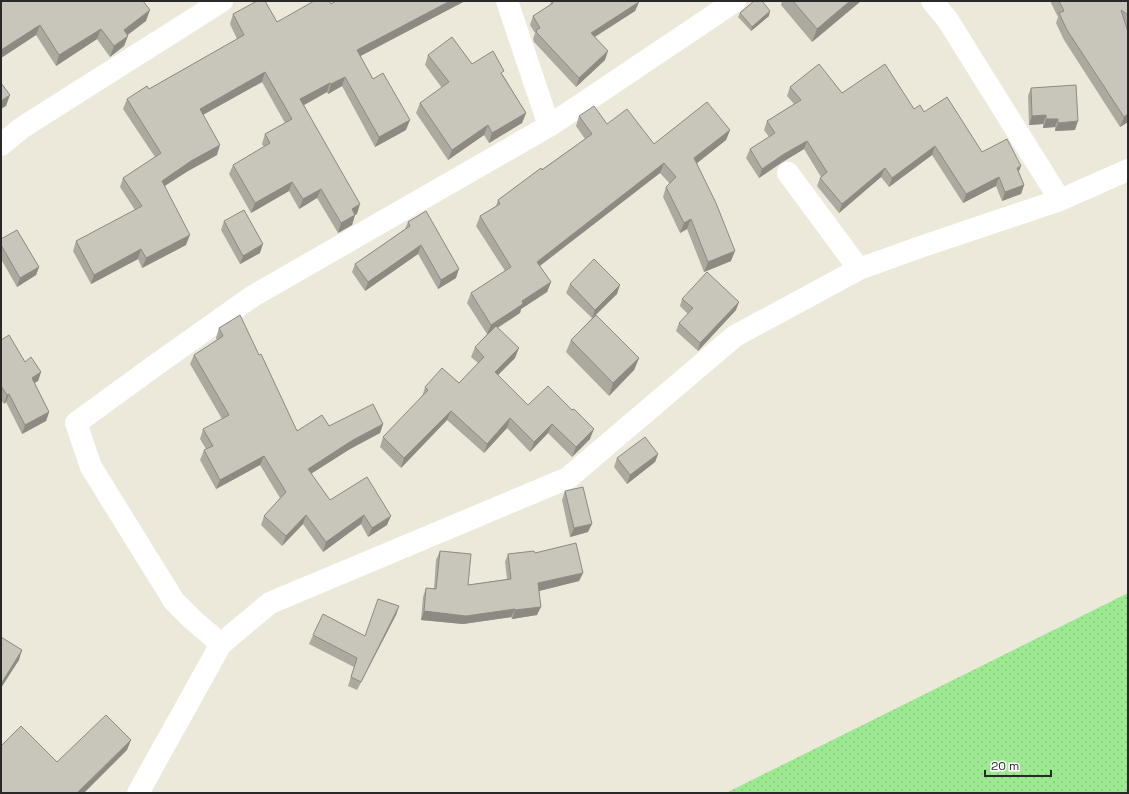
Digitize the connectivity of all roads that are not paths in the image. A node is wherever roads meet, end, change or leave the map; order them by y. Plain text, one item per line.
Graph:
1 (222, 1) edge
2 (507, 1) edge
3 (735, 1) edge
4 (932, 1) edge
5 (548, 126) junction
6 (1, 145) edge
7 (1128, 170) edge
8 (788, 173) dead end
9 (1060, 200) junction
10 (859, 269) junction
11 (221, 644) junction
12 (138, 793) edge

1 - 6 street
2 - 5 street
3 - 5 street
4 - 9 street
5 - 11 street
7 - 9 street
8 - 10 street
9 - 10 street
10 - 11 street
11 - 12 street

